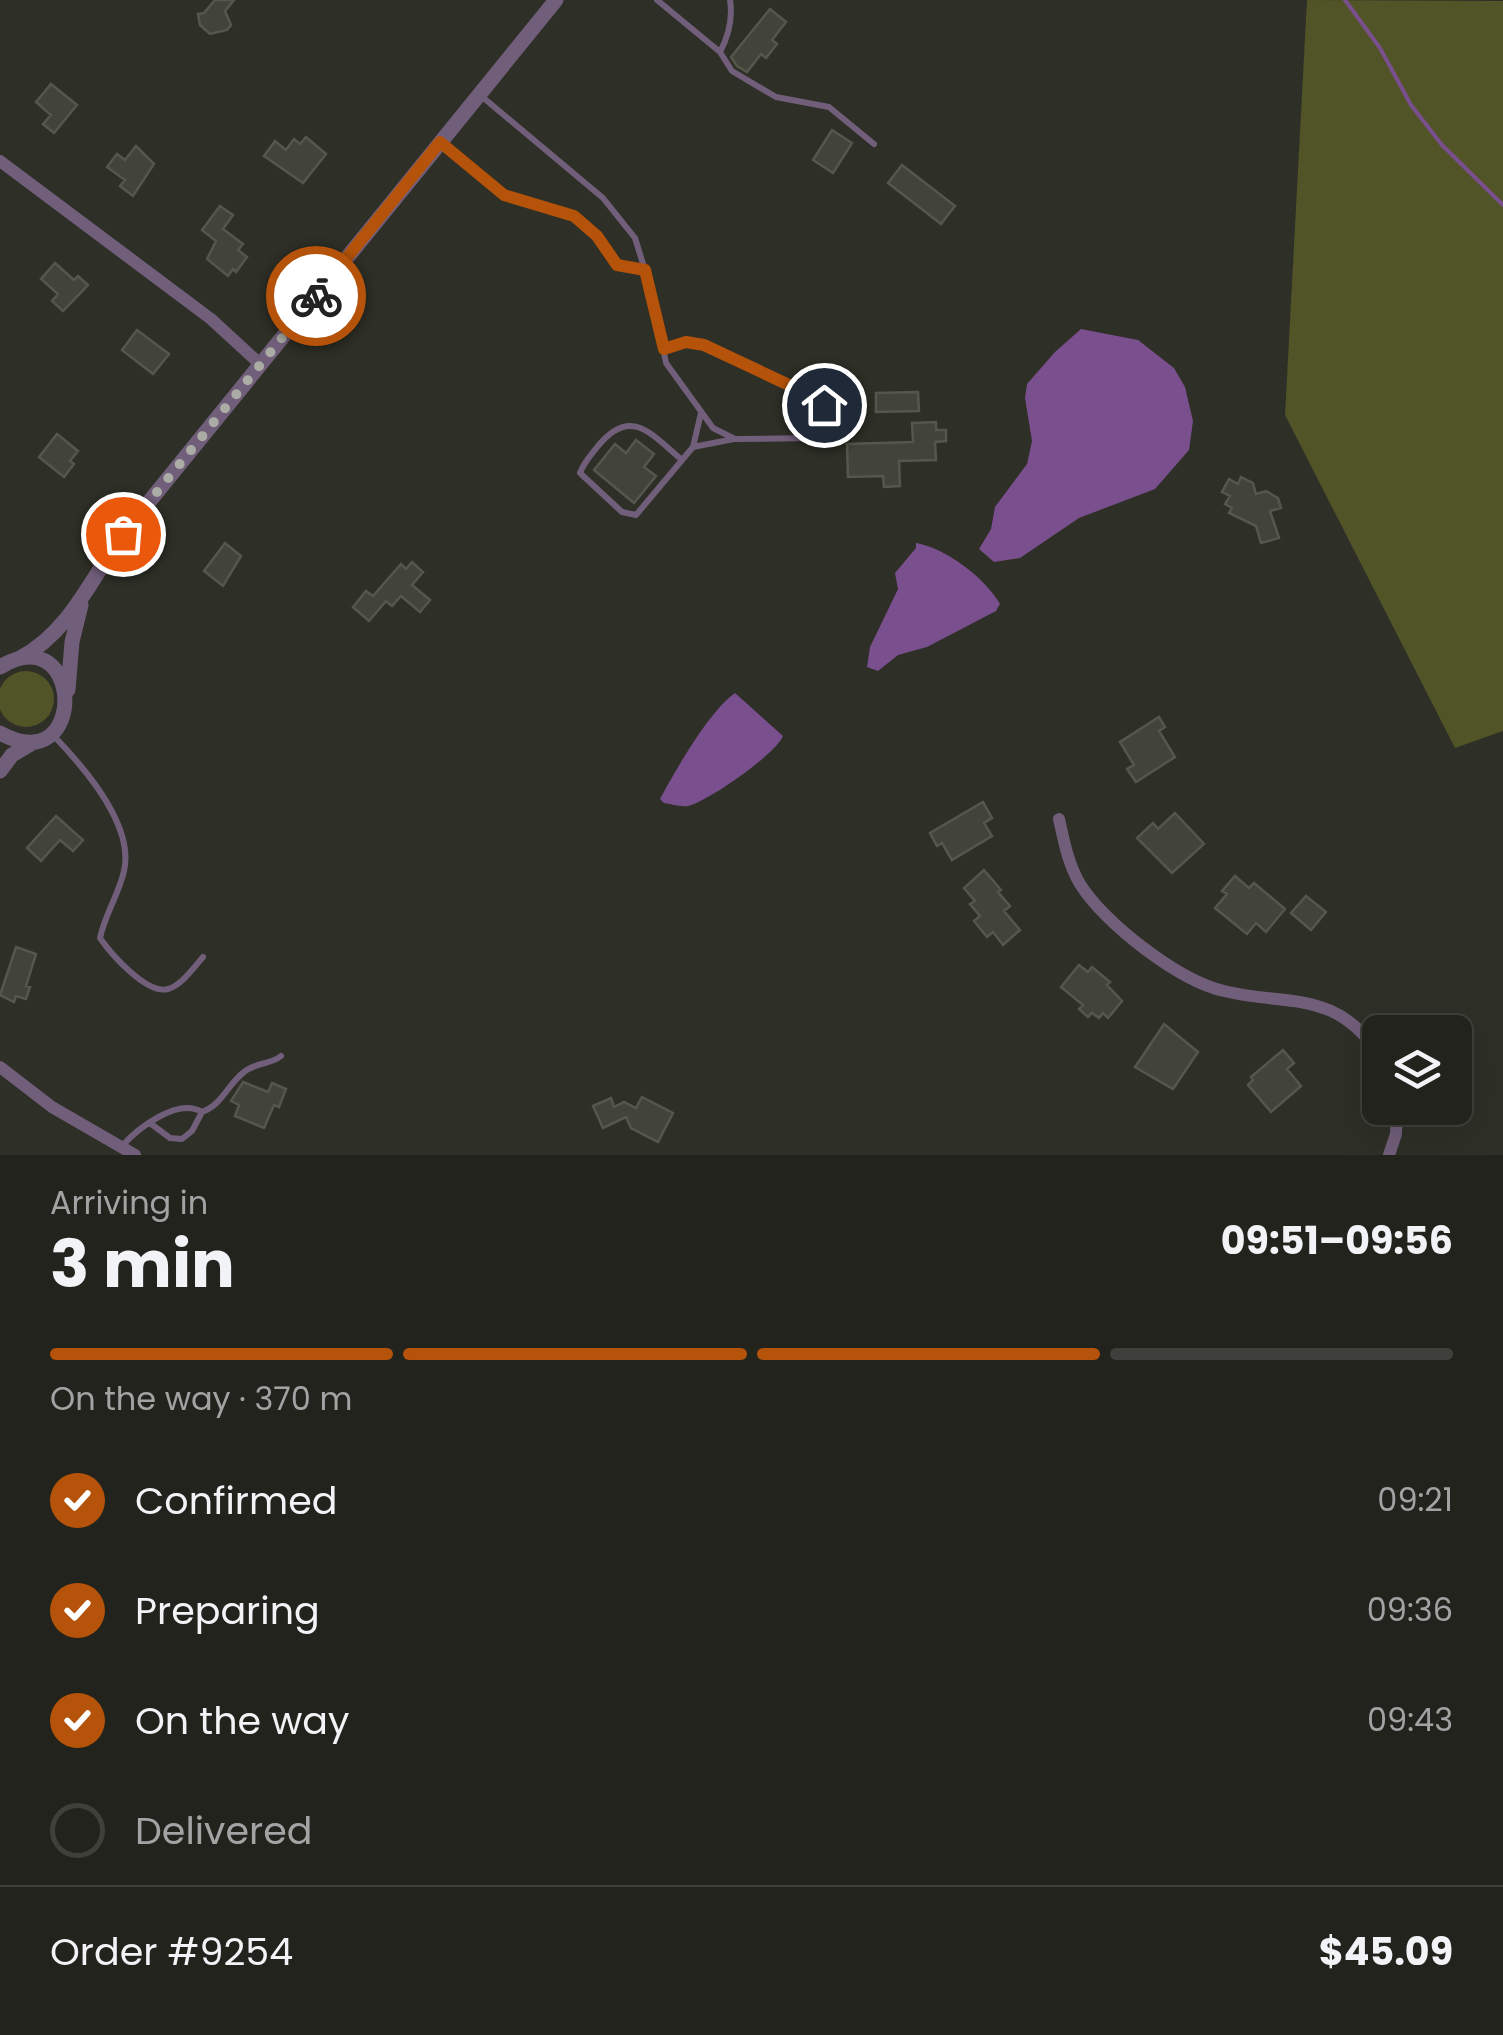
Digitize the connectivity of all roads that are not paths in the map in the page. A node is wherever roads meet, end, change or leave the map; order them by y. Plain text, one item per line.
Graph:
1 (556, 0) edge
2 (658, 0) edge
3 (730, 0) edge
4 (720, 52) junction
5 (479, 94) junction
6 (440, 142) junction
7 (874, 144) dead end
8 (0, 161) edge
9 (645, 270) junction
10 (664, 349) junction
11 (260, 364) junction
12 (701, 412) junction
13 (736, 439) junction
14 (692, 447) junction
15 (682, 460) junction
16 (84, 596) junction
17 (8, 660) edge
18 (67, 697) junction
19 (0, 733) edge
20 (45, 736) junction
21 (0, 772) edge
22 (1059, 819) dead end
23 (203, 957) dead end
24 (1362, 1035) edge
25 (282, 1056) dead end
26 (0, 1068) edge
27 (202, 1112) junction
28 (150, 1124) junction
29 (1396, 1125) edge
30 (120, 1148) junction
31 (135, 1155) edge
32 (1390, 1155) edge

1 - 5 street
2 - 4 lane
3 - 4 lane
4 - 7 lane
5 - 6 street
5 - 9 lane
6 - 9 lane
6 - 11 street
8 - 11 street
9 - 10 lane
10 - 12 lane
10 - 13 lane
11 - 16 street
12 - 13 lane
12 - 14 lane
13 - 14 lane
14 - 15 lane
15 - 15 lane
16 - 17 street
16 - 18 street
17 - 18 street
18 - 20 street
19 - 20 street
20 - 21 street
20 - 23 lane
22 - 24 street
25 - 27 lane
26 - 30 street
27 - 28 lane
27 - 28 lane
28 - 30 lane
29 - 32 street
30 - 31 street

